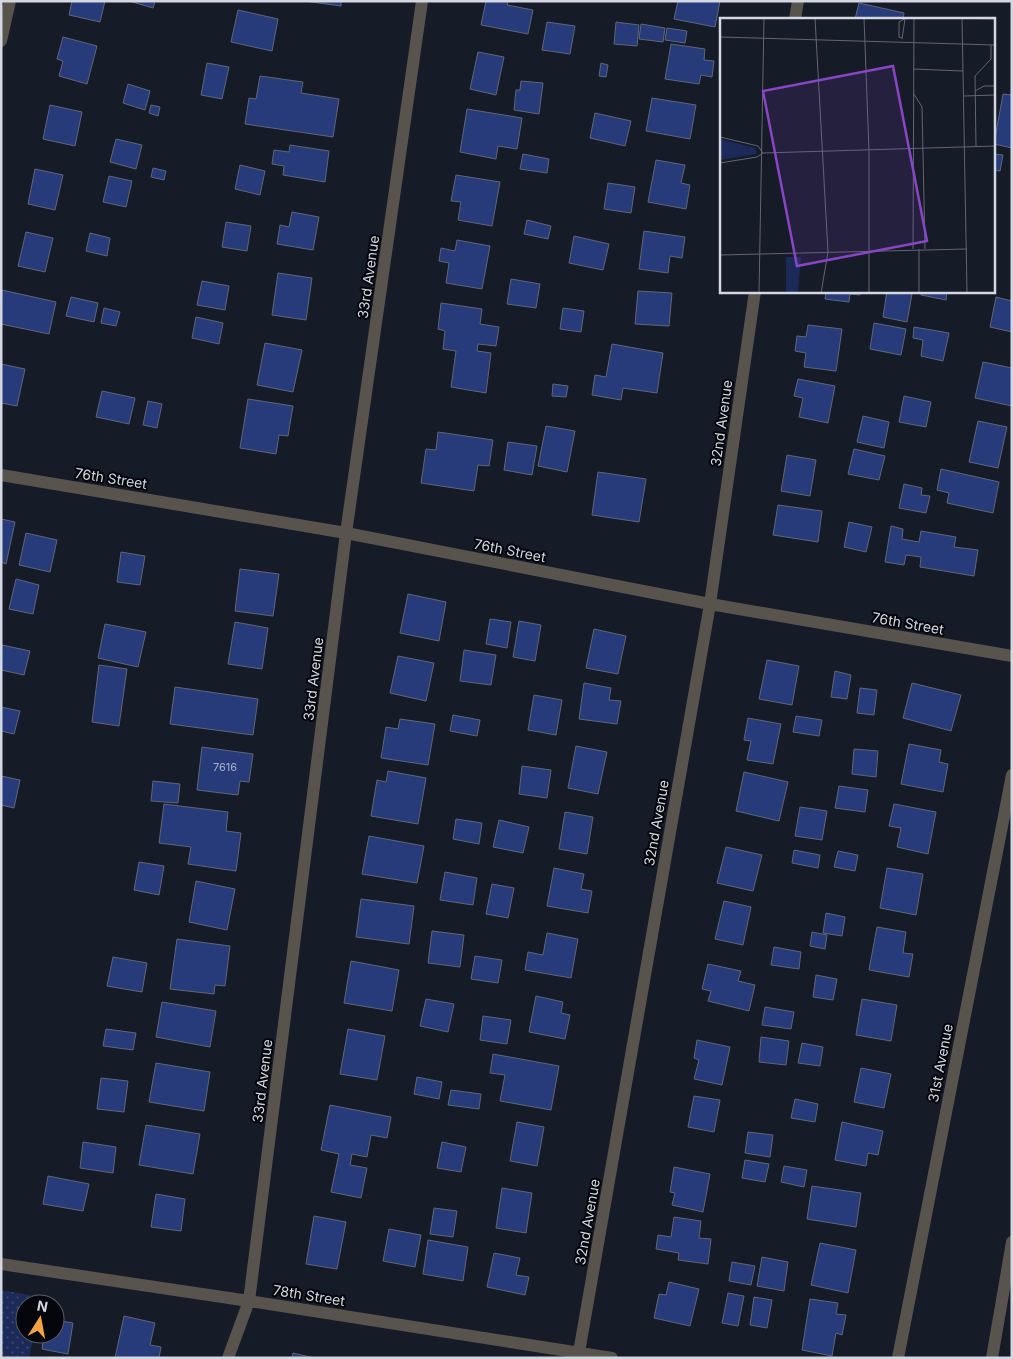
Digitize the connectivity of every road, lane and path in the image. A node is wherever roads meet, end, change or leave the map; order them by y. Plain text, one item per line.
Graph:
1 (10, 1) edge
2 (422, 1) edge
3 (798, 1) edge
4 (795, 18) edge
5 (1, 41) edge
6 (755, 292) edge
7 (1, 475) edge
8 (346, 533) junction
9 (710, 604) junction
10 (1012, 656) edge
11 (1012, 775) edge
12 (1012, 1242) edge
13 (1, 1264) edge
14 (250, 1301) junction
15 (578, 1355) edge
16 (228, 1358) edge
17 (612, 1358) edge
18 (898, 1358) edge
19 (992, 1358) edge

1 - 5 street
2 - 8 street, 33rd Avenue
3 - 4 street
6 - 9 street, 32nd Avenue
7 - 8 street, 76th Street
8 - 9 street, 76th Street
8 - 14 street, 33rd Avenue
9 - 10 street, 76th Street
9 - 15 street, 32nd Avenue
11 - 18 street, 31st Avenue
12 - 19 street
13 - 14 street, 78th Street
14 - 15 street, 78th Street
14 - 16 street, 33rd Avenue
15 - 17 street, 78th Street

